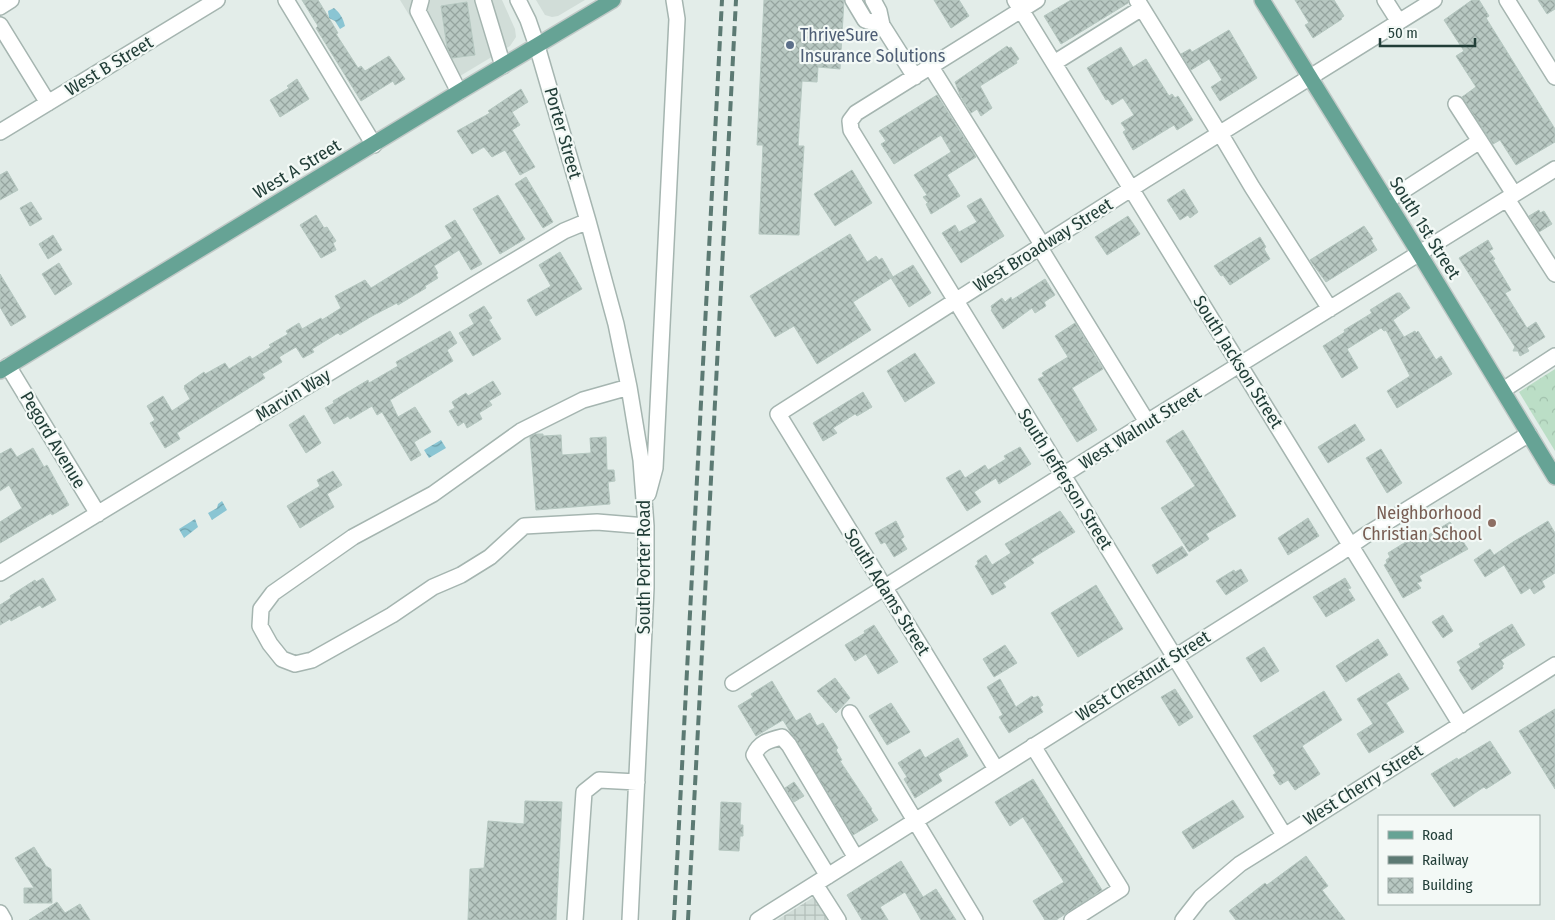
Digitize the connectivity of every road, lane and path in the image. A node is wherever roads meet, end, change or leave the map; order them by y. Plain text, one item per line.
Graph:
1 (11, 0) edge
2 (217, 0) edge
3 (286, 0) edge
4 (421, 0) edge
5 (483, 0) edge
6 (518, 0) edge
7 (613, 0) edge
8 (674, 0) edge
9 (853, 0) edge
10 (873, 0) edge
11 (1037, 0) edge
12 (1262, 0) edge
13 (1385, 0) edge
14 (1434, 0) edge
15 (1508, 0) edge
16 (1140, 4) edge
17 (1018, 5) edge
18 (0, 7) edge
19 (1398, 22) junction
20 (877, 23) junction
21 (0, 25) edge
22 (537, 46) junction
23 (1054, 63) junction
24 (503, 66) junction
25 (931, 67) junction
26 (1555, 76) edge
27 (914, 77) junction
28 (1310, 77) junction
29 (459, 92) junction
30 (48, 103) junction
31 (1456, 104) dead end
32 (0, 132) edge
33 (1220, 133) junction
34 (1480, 141) junction
35 (374, 145) junction
36 (1555, 169) edge
37 (1132, 189) junction
38 (1511, 197) junction
39 (1386, 201) junction
40 (588, 220) junction
41 (1041, 247) junction
42 (1419, 254) junction
43 (1555, 274) edge
44 (954, 301) junction
45 (1330, 308) junction
46 (1555, 356) edge
47 (1241, 365) junction
48 (4, 368) edge
49 (629, 387) junction
50 (1503, 390) junction
51 (778, 414) joint
52 (1147, 422) junction
53 (1528, 434) junction
54 (1555, 476) edge
55 (1063, 477) junction
56 (645, 507) junction
57 (98, 514) junction
58 (646, 526) junction
59 (1351, 545) junction
60 (0, 573) edge
61 (884, 588) junction
62 (1174, 656) junction
63 (1555, 665) edge
64 (733, 683) dead end
65 (850, 713) dead end
66 (1461, 725) junction
67 (1033, 746) junction
68 (996, 769) junction
69 (637, 782) junction
70 (915, 821) junction
71 (1284, 835) junction
72 (856, 858) junction
73 (822, 880) junction
74 (0, 913) edge
75 (4, 920) edge
76 (575, 920) edge
77 (630, 920) edge
78 (758, 920) edge
79 (838, 920) edge
80 (975, 920) edge
81 (1072, 920) edge
82 (1183, 920) edge

1 - 18 street
2 - 30 street, West B Street
3 - 35 street
4 - 29 street
5 - 24 street
6 - 22 street, Porter Street
7 - 22 main road, West A Street
8 - 56 street
9 - 20 street
10 - 20 street
11 - 17 street
12 - 28 main road, South 1st Street
13 - 19 street
14 - 19 street, West Broadway Street
15 - 26 street
16 - 23 street
16 - 33 street
17 - 23 street, South Jackson Street
17 - 25 street
19 - 28 street, West Broadway Street
20 - 27 street
21 - 30 street
22 - 24 main road, West A Street
22 - 40 street, Porter Street
23 - 37 street, South Jackson Street
24 - 29 main road, West A Street
25 - 27 street
25 - 41 street
27 - 44 street, South Jefferson Street
28 - 33 street, West Broadway Street
28 - 39 main road, South 1st Street
29 - 35 main road, West A Street
30 - 32 street, West B Street
31 - 34 street
33 - 37 street, West Broadway Street
33 - 45 street
34 - 38 street
34 - 39 street
35 - 48 main road, West A Street
36 - 38 street, West Walnut Street
37 - 41 street, West Broadway Street
37 - 47 street, South Jackson Street
38 - 42 street, West Walnut Street
38 - 43 street
39 - 42 main road, South 1st Street
40 - 49 street, South Porter Road
40 - 57 street, Marvin Way
41 - 44 street, West Broadway Street
41 - 52 street
42 - 45 street, West Walnut Street
42 - 50 main road, South 1st Street
44 - 51 street, West Broadway Street
44 - 55 street, South Jefferson Street
45 - 47 street, West Walnut Street
46 - 50 street
47 - 52 street, West Walnut Street
47 - 59 street, South Jackson Street
48 - 57 street, Pegord Avenue
49 - 56 street, South Porter Road
49 - 58 street
50 - 53 main road, South 1st Street
51 - 61 street, South Adams Street
52 - 55 street, West Walnut Street
53 - 54 main road, South 1st Street
53 - 59 street, West Chestnut Street
55 - 61 street, West Walnut Street
55 - 62 street, South Jefferson Street
56 - 58 street, South Porter Road
57 - 60 street, Marvin Way
58 - 69 street, South Porter Road
59 - 62 street, West Chestnut Street
59 - 66 street, South Jackson Street
61 - 64 street, West Walnut Street
61 - 68 street, South Adams Street
62 - 67 street, West Chestnut Street
62 - 71 street, South Jefferson Street
63 - 66 street, West Cherry Street
65 - 70 street
66 - 71 street, West Cherry Street
67 - 68 street, West Chestnut Street
67 - 81 street
68 - 70 street, West Chestnut Street
69 - 76 street
69 - 77 street, South Porter Road
70 - 72 street, West Chestnut Street
70 - 80 street
71 - 82 street, West Cherry Street
72 - 73 street, West Chestnut Street
72 - 73 street
73 - 78 street, West Chestnut Street
73 - 79 street
74 - 75 street

